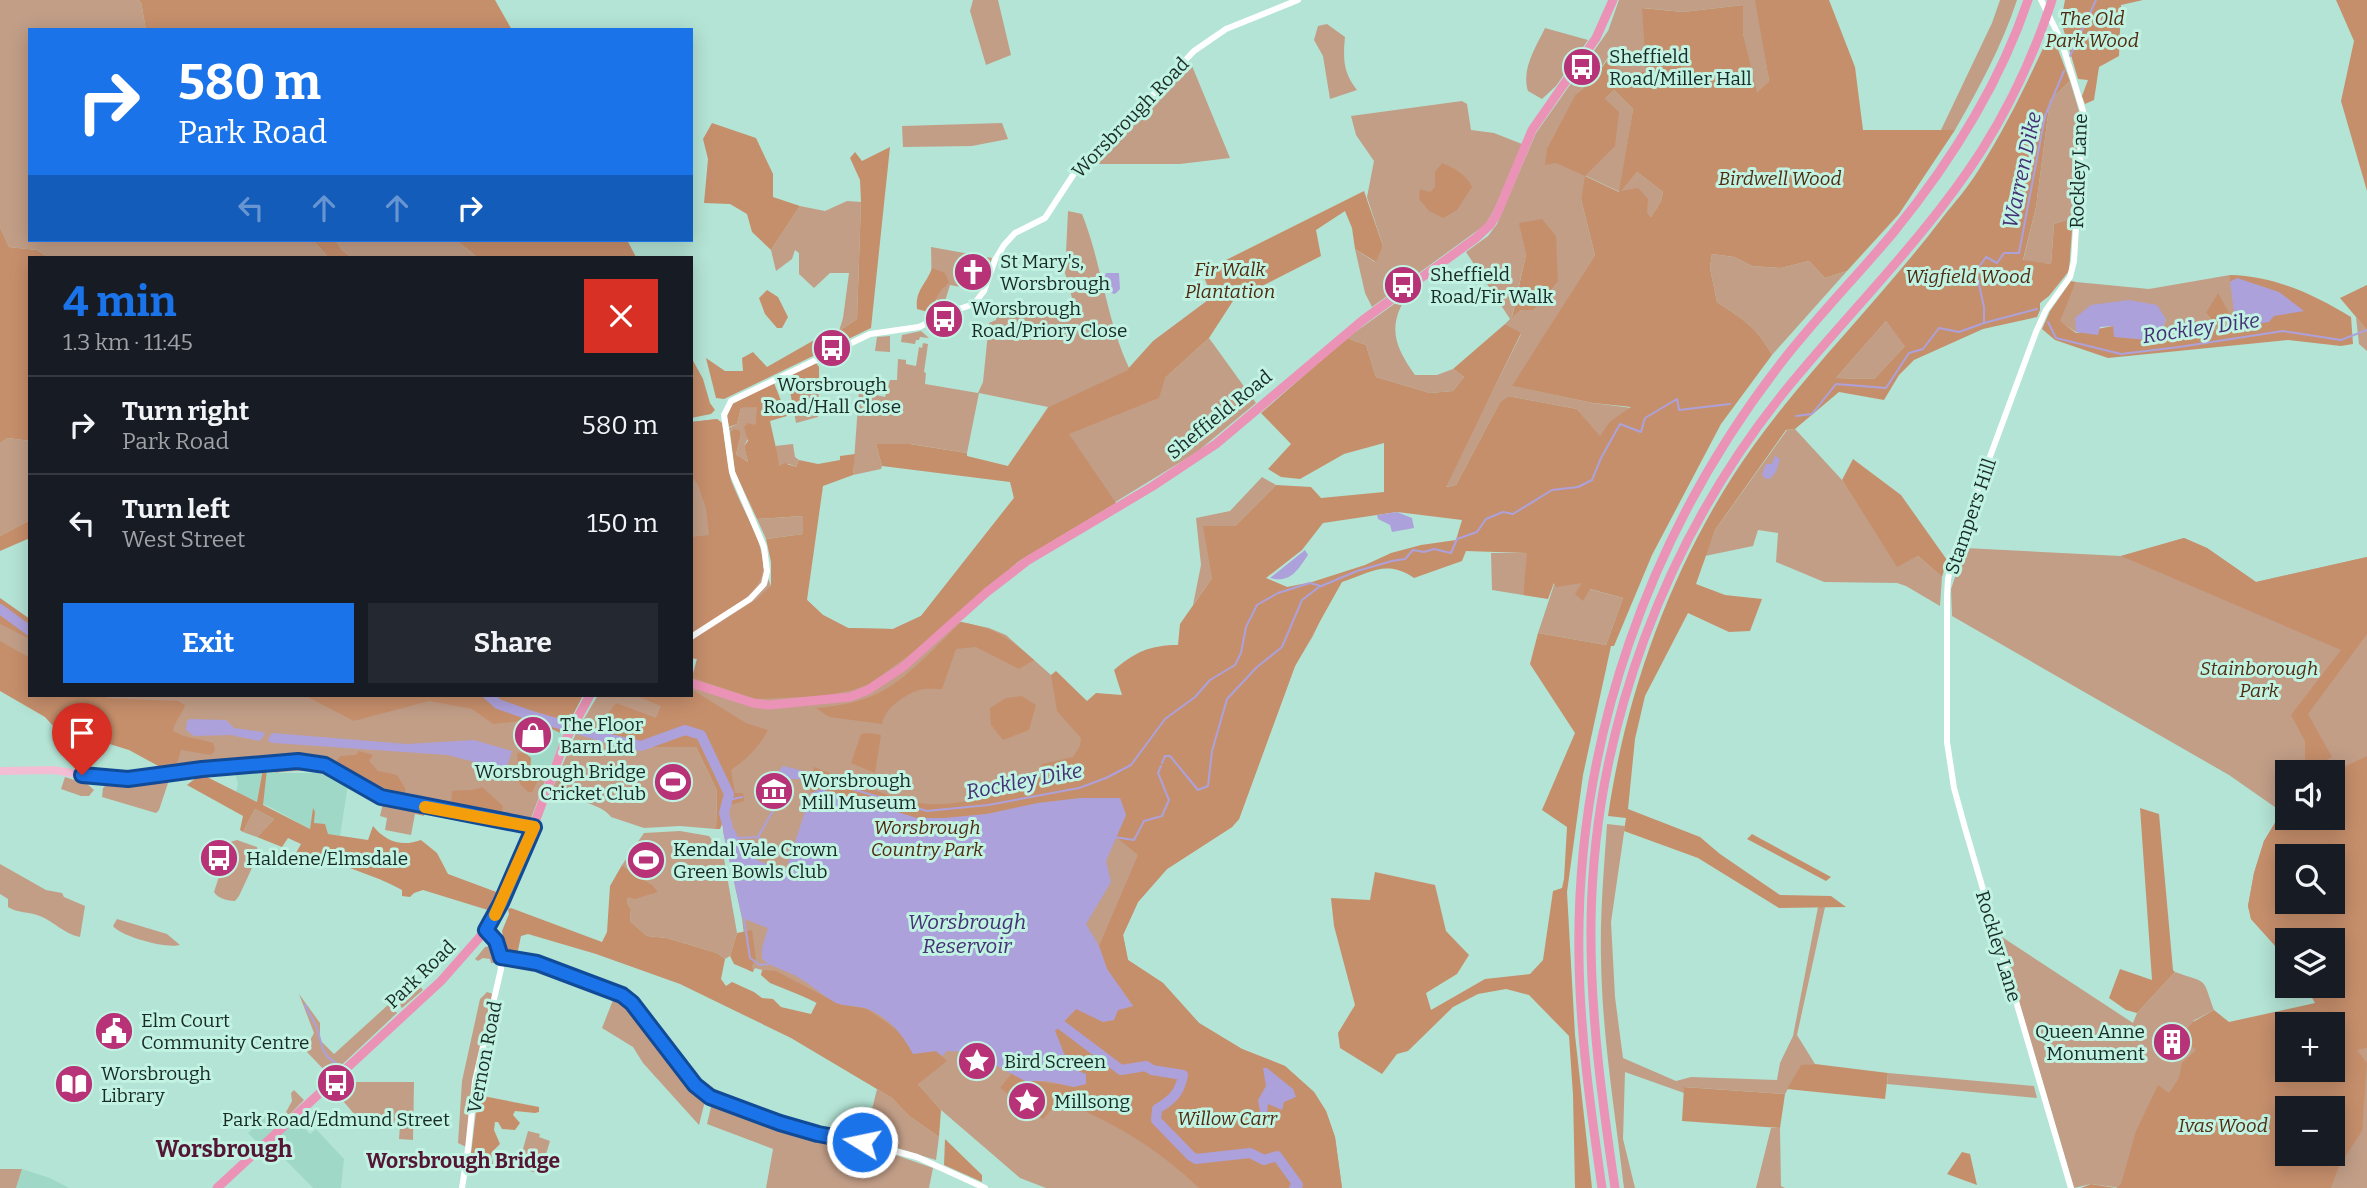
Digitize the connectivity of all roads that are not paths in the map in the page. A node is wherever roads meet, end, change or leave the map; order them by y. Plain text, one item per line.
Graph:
1 (1298, 0) edge
2 (1613, 0) edge
3 (2028, 0) edge
4 (2041, 0) edge
5 (2052, 0) edge
6 (2051, 302) joint
7 (693, 636) edge
8 (693, 684) edge
9 (589, 697) edge
10 (1947, 743) joint
11 (0, 771) edge
12 (534, 827) junction
13 (486, 930) junction
14 (501, 957) junction
15 (217, 1188) edge
16 (462, 1188) edge
17 (985, 1188) edge
18 (1602, 1188) edge
19 (1615, 1188) edge
20 (2071, 1188) edge

1 - 7 street, Worsbrough Road
2 - 8 highway, Sheffield Road
3 - 18 highway
4 - 6 street, Rockley Lane
5 - 19 highway
6 - 10 street, Stampers Hill
9 - 12 highway, Park Road
10 - 20 street, Rockley Lane
11 - 12 main road
12 - 13 highway, Park Road
13 - 14 street
13 - 15 highway, Park Road
14 - 16 street, Vernon Road
14 - 17 street

